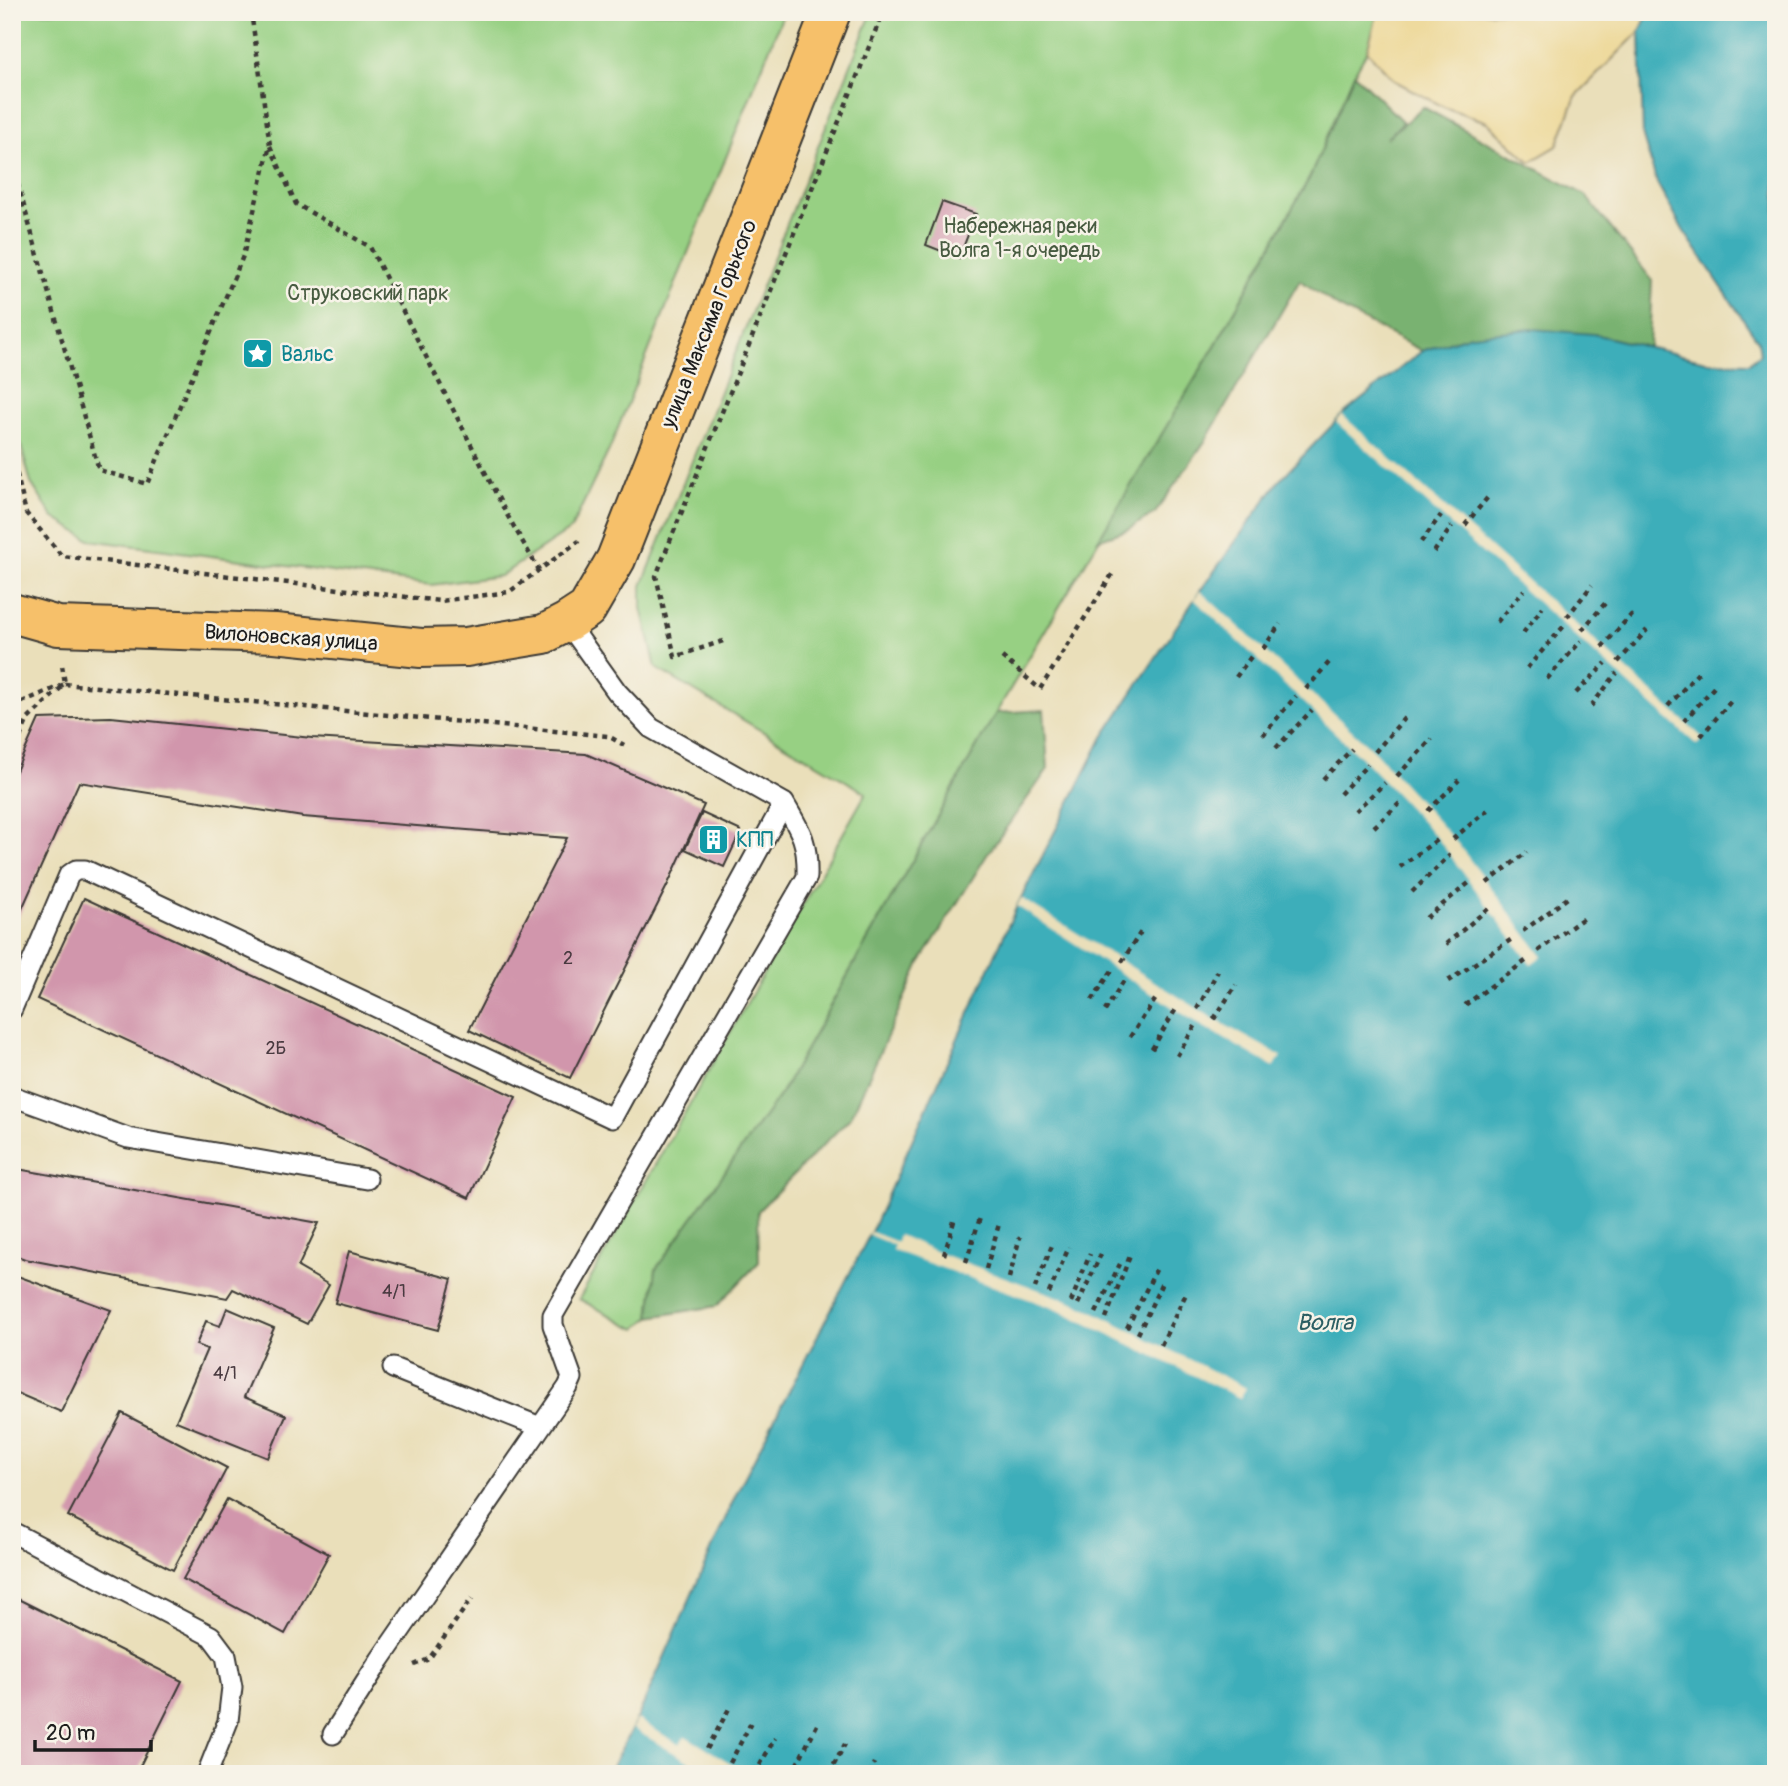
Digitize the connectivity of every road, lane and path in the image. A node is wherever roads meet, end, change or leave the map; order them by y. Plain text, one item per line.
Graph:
1 (251, 12) edge
2 (831, 12) edge
3 (883, 12) edge
4 (270, 145) junction
5 (12, 164) edge
6 (12, 454) edge
7 (1488, 497) dead end
8 (1441, 515) dead end
9 (1465, 525) dead end
10 (1452, 526) dead end
11 (584, 531) dead end
12 (1421, 542) dead end
13 (1434, 552) dead end
14 (539, 570) junction
15 (1113, 573) dead end
16 (1592, 585) dead end
17 (1524, 590) dead end
18 (1608, 600) dead end
19 (1543, 607) dead end
20 (12, 613) edge
21 (1632, 614) dead end
22 (1567, 617) dead end
23 (1497, 621) dead end
24 (567, 622) junction
25 (1280, 624) dead end
26 (1564, 625) dead end
27 (1647, 629) dead end
28 (1582, 630) dead end
29 (1522, 634) dead end
30 (723, 641) dead end
31 (1581, 641) dead end
32 (1602, 648) dead end
33 (1263, 649) dead end
34 (1253, 654) dead end
35 (1002, 657) dead end
36 (1332, 659) dead end
37 (61, 662) dead end
38 (1618, 662) dead end
39 (1606, 663) dead end
40 (1527, 668) dead end
41 (1699, 672) dead end
42 (1617, 673) dead end
43 (1236, 677) dead end
44 (1547, 679) dead end
45 (65, 684) junction
46 (1716, 685) dead end
47 (1306, 689) dead end
48 (1576, 694) dead end
49 (1296, 696) dead end
50 (12, 700) edge
51 (1732, 700) dead end
52 (1591, 705) dead end
53 (1668, 706) dead end
54 (1312, 710) dead end
55 (1406, 716) dead end
56 (1684, 721) dead end
57 (1264, 735) dead end
58 (1701, 736) dead end
59 (1432, 738) dead end
60 (1276, 748) dead end
61 (631, 749) dead end
62 (1352, 749) dead end
63 (1375, 752) dead end
64 (12, 755) edge
65 (1368, 764) dead end
66 (1396, 776) dead end
67 (1323, 779) dead end
68 (1459, 780) dead end
69 (1385, 783) dead end
70 (1340, 794) dead end
71 (1402, 801) dead end
72 (784, 803) junction
73 (1491, 807) dead end
74 (1355, 811) dead end
75 (1428, 811) dead end
76 (1374, 827) dead end
77 (1438, 839) dead end
78 (1453, 839) dead end
79 (1527, 852) dead end
80 (1451, 855) dead end
81 (1400, 867) dead end
82 (1470, 882) dead end
83 (1487, 883) dead end
84 (1412, 892) dead end
85 (1569, 898) dead end
86 (1489, 908) dead end
87 (1585, 917) dead end
88 (1426, 918) dead end
89 (1142, 930) dead end
90 (1523, 931) dead end
91 (1512, 939) dead end
92 (1446, 944) dead end
93 (1538, 951) dead end
94 (1527, 960) dead end
95 (1122, 962) dead end
96 (1113, 969) dead end
97 (1218, 971) dead end
98 (1126, 977) dead end
99 (1448, 981) dead end
100 (1236, 985) dead end
101 (1157, 997) dead end
102 (1092, 1000) dead end
103 (1465, 1005) dead end
104 (12, 1009) edge
105 (1176, 1009) dead end
106 (1197, 1009) dead end
107 (1105, 1011) dead end
108 (1214, 1019) dead end
109 (1197, 1023) dead end
110 (1130, 1037) dead end
111 (1152, 1049) dead end
112 (1177, 1056) dead end
113 (12, 1096) edge
114 (367, 1179) dead end
115 (980, 1217) dead end
116 (955, 1218) dead end
117 (999, 1224) dead end
118 (1020, 1237) dead end
119 (1053, 1243) dead end
120 (1069, 1247) dead end
121 (1090, 1254) dead end
122 (1101, 1254) dead end
123 (944, 1255) dead end
124 (1130, 1256) dead end
125 (966, 1262) dead end
126 (1120, 1264) dead end
127 (1158, 1266) dead end
128 (986, 1269) dead end
129 (1009, 1278) dead end
130 (1162, 1283) dead end
131 (1035, 1288) dead end
132 (1049, 1293) dead end
133 (1186, 1294) dead end
134 (1071, 1302) dead end
135 (1078, 1304) dead end
136 (1096, 1313) dead end
137 (1106, 1318) dead end
138 (1127, 1328) dead end
139 (1138, 1334) dead end
140 (1161, 1345) dead end
141 (393, 1368) dead end
142 (540, 1427) junction
143 (12, 1532) edge
144 (472, 1598) dead end
145 (380, 1660) junction
146 (730, 1707) dead end
147 (752, 1721) dead end
148 (817, 1725) dead end
149 (333, 1734) dead end
150 (775, 1738) dead end
151 (845, 1744) dead end
152 (707, 1749) dead end
153 (730, 1763) dead end
154 (874, 1763) dead end
155 (207, 1774) edge
156 (755, 1774) edge
157 (792, 1774) edge
158 (829, 1774) edge
159 (869, 1774) edge

1 - 4 path
2 - 24 main road, улица Максима Горького
3 - 30 path
4 - 5 path
4 - 14 path
6 - 14 path
7 - 9 path
8 - 12 path
10 - 13 path
11 - 14 path
15 - 35 path
16 - 22 path
17 - 23 path
18 - 28 path
19 - 29 path
20 - 24 main road, Вилоновская улица
21 - 32 path
24 - 72 lane
25 - 33 path
26 - 40 path
27 - 38 path
31 - 44 path
34 - 43 path
36 - 47 path
37 - 45 path
39 - 48 path
41 - 53 path
42 - 52 path
45 - 50 path
45 - 61 path
45 - 64 path
46 - 56 path
49 - 57 path
51 - 58 path
54 - 60 path
55 - 63 path
59 - 66 path
62 - 67 path
65 - 70 path
68 - 75 path
69 - 74 path
71 - 76 path
72 - 104 lane
72 - 142 lane
73 - 78 path
77 - 81 path
79 - 83 path
80 - 84 path
82 - 88 path
85 - 90 path
86 - 92 path
87 - 93 path
89 - 95 path
91 - 99 path
94 - 103 path
96 - 102 path
97 - 106 path
98 - 107 path
100 - 108 path
101 - 110 path
105 - 111 path
109 - 112 path
113 - 114 lane
115 - 125 path
116 - 123 path
117 - 128 path
118 - 129 path
119 - 131 path
120 - 132 path
121 - 134 path
122 - 135 path
124 - 137 path
126 - 136 path
127 - 138 path
130 - 139 path
133 - 140 path
141 - 142 lane
142 - 145 lane
143 - 155 lane
144 - 145 path
145 - 149 lane
146 - 152 path
147 - 153 path
148 - 157 path
150 - 156 path
151 - 158 path
154 - 159 path

